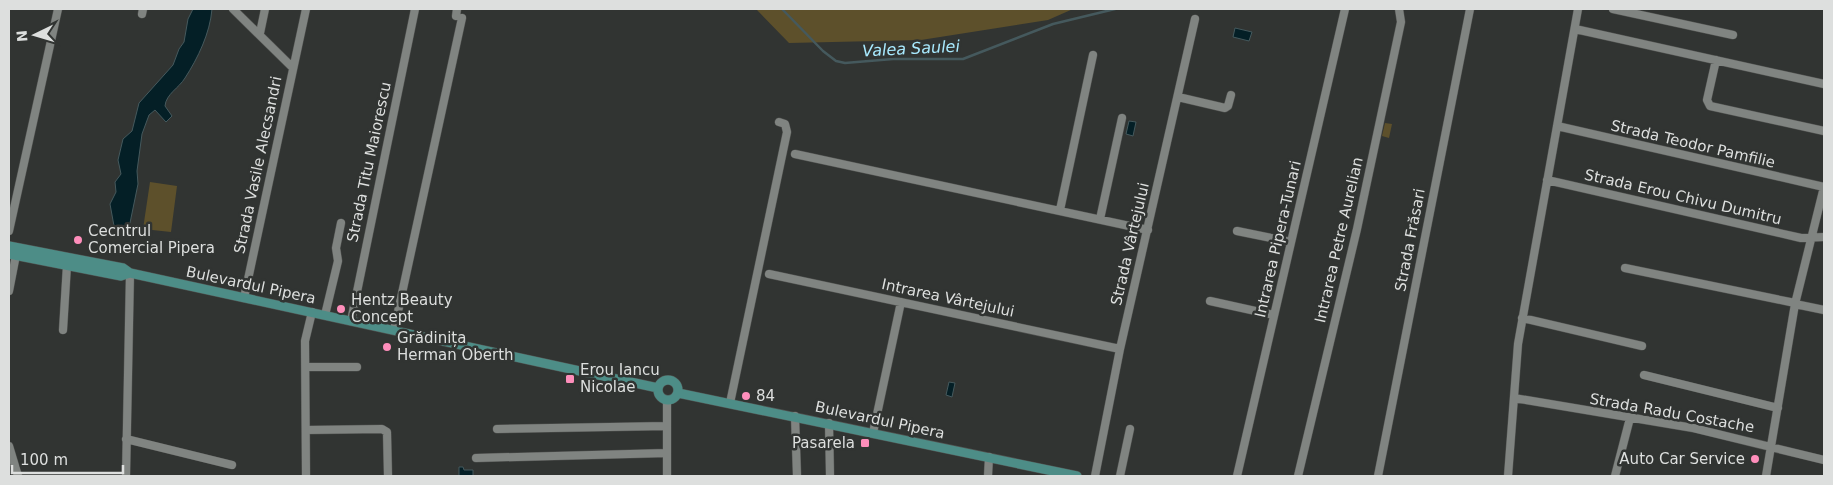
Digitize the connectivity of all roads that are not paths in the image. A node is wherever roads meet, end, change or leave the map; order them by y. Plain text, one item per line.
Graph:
1 (58, 9) edge
2 (233, 9) edge
3 (265, 9) edge
4 (306, 9) edge
5 (415, 9) edge
6 (1345, 9) edge
7 (1399, 9) edge
8 (1470, 9) edge
9 (1578, 9) edge
10 (1613, 9) edge
11 (458, 14) edge
12 (1195, 19) dead end
13 (1575, 29) junction
14 (260, 33) junction
15 (1733, 35) dead end
16 (1093, 55) dead end
17 (1716, 60) junction
18 (293, 68) junction
19 (1824, 84) edge
20 (1231, 95) dead end
21 (1178, 97) junction
22 (1122, 118) dead end
23 (779, 122) dead end
24 (1557, 126) junction
25 (1824, 132) edge
26 (794, 154) dead end
27 (1547, 180) junction
28 (1824, 187) edge
29 (1060, 210) junction
30 (1100, 219) junction
31 (341, 222) dead end
32 (1148, 230) junction
33 (9, 231) edge
34 (1237, 232) dead end
35 (1824, 237) edge
36 (1813, 238) junction
37 (1291, 242) junction
38 (9, 246) edge
39 (12, 254) edge
40 (67, 265) junction
41 (1625, 268) dead end
42 (130, 273) junction
43 (769, 274) dead end
44 (9, 290) edge
45 (244, 298) junction
46 (901, 302) junction
47 (1210, 302) dead end
48 (1795, 303) junction
49 (1824, 310) edge
50 (312, 312) junction
51 (325, 315) junction
52 (1274, 315) junction
53 (1522, 318) junction
54 (351, 320) junction
55 (63, 330) dead end
56 (394, 330) junction
57 (1642, 346) dead end
58 (1120, 349) junction
59 (306, 363) junction
60 (357, 367) dead end
61 (1644, 375) dead end
62 (658, 388) junction
63 (678, 393) junction
64 (1514, 398) junction
65 (668, 400) junction
66 (730, 403) junction
67 (1778, 408) junction
68 (795, 416) junction
69 (1630, 418) junction
70 (829, 423) junction
71 (667, 426) junction
72 (497, 428) dead end
73 (1130, 429) dead end
74 (306, 430) junction
75 (873, 433) junction
76 (126, 439) junction
77 (9, 446) edge
78 (1773, 446) junction
79 (667, 453) junction
80 (989, 457) junction
81 (476, 458) dead end
82 (1824, 460) edge
83 (232, 465) dead end
84 (1050, 473) edge
85 (18, 476) edge
86 (126, 476) edge
87 (306, 476) edge
88 (388, 476) edge
89 (667, 476) edge
90 (797, 476) edge
91 (830, 476) edge
92 (988, 476) edge
93 (1077, 476) edge
94 (1095, 476) edge
95 (1120, 476) edge
96 (1237, 476) edge
97 (1298, 476) edge
98 (1378, 476) edge
99 (1508, 476) edge
100 (1615, 476) edge
101 (1766, 476) edge

1 - 33 street
2 - 14 street, Strada Vasile Alecsandri
3 - 14 street
4 - 18 street, Strada Vasile Alecsandri
5 - 54 street, Strada Titu Maiorescu
6 - 37 street, Intrarea Pipera-Tunari
7 - 97 street, Intrarea Petre Aurelian
8 - 98 street, Strada Frăsari
9 - 13 street
10 - 15 street
11 - 56 street
12 - 21 street, Strada Vârtejului
13 - 17 street
13 - 24 street
14 - 18 street, Strada Vasile Alecsandri
16 - 29 street
17 - 19 street
17 - 25 street
18 - 45 street, Strada Vasile Alecsandri
20 - 21 street
21 - 32 street, Strada Vârtejului
22 - 30 street
23 - 66 street
24 - 27 street
24 - 28 street, Strada Teodor Pamfilie
26 - 29 street
27 - 36 street, Strada Erou Chivu Dumitru
27 - 53 street
28 - 36 street
29 - 30 street
30 - 32 street
31 - 51 street
32 - 58 street, Strada Vârtejului
34 - 37 street
35 - 36 street, Strada Erou Chivu Dumitru
36 - 48 street
37 - 52 street, Intrarea Pipera-Tunari
38 - 42 main road, Bulevardul Pipera
39 - 40 main road, Bulevardul Pipera
39 - 44 street
40 - 42 main road, Bulevardul Pipera
40 - 55 street
41 - 48 street
42 - 45 main road, Bulevardul Pipera
42 - 76 street
43 - 46 street, Intrarea Vârtejului
45 - 50 main road, Bulevardul Pipera
46 - 58 street, Intrarea Vârtejului
46 - 75 street
47 - 52 street
48 - 49 street
48 - 67 street
50 - 51 main road, Bulevardul Pipera
50 - 59 street
51 - 54 main road, Bulevardul Pipera
52 - 96 street, Intrarea Pipera-Tunari
53 - 57 street
53 - 64 street
54 - 56 main road, Bulevardul Pipera
56 - 62 main road, Bulevardul Pipera
58 - 94 street, Strada Vârtejului
59 - 60 street
59 - 74 street
61 - 67 street
62 - 63 main road
62 - 65 main road
63 - 65 main road
63 - 66 main road, Bulevardul Pipera
64 - 69 street, Strada Radu Costache
64 - 99 street
65 - 71 street
66 - 68 main road, Bulevardul Pipera
67 - 78 street
68 - 70 main road, Bulevardul Pipera
68 - 90 street
69 - 78 street, Strada Radu Costache
69 - 100 street
70 - 75 main road, Bulevardul Pipera
70 - 91 street
71 - 72 street
71 - 79 street
73 - 95 street
74 - 87 street
74 - 88 street
75 - 80 main road, Bulevardul Pipera
76 - 83 street
76 - 86 street
77 - 85 street
78 - 82 street, Strada Radu Costache
78 - 101 street
79 - 81 street
79 - 89 street
80 - 84 main road, Bulevardul Pipera
80 - 92 street
84 - 93 main road, Bulevardul Pipera

